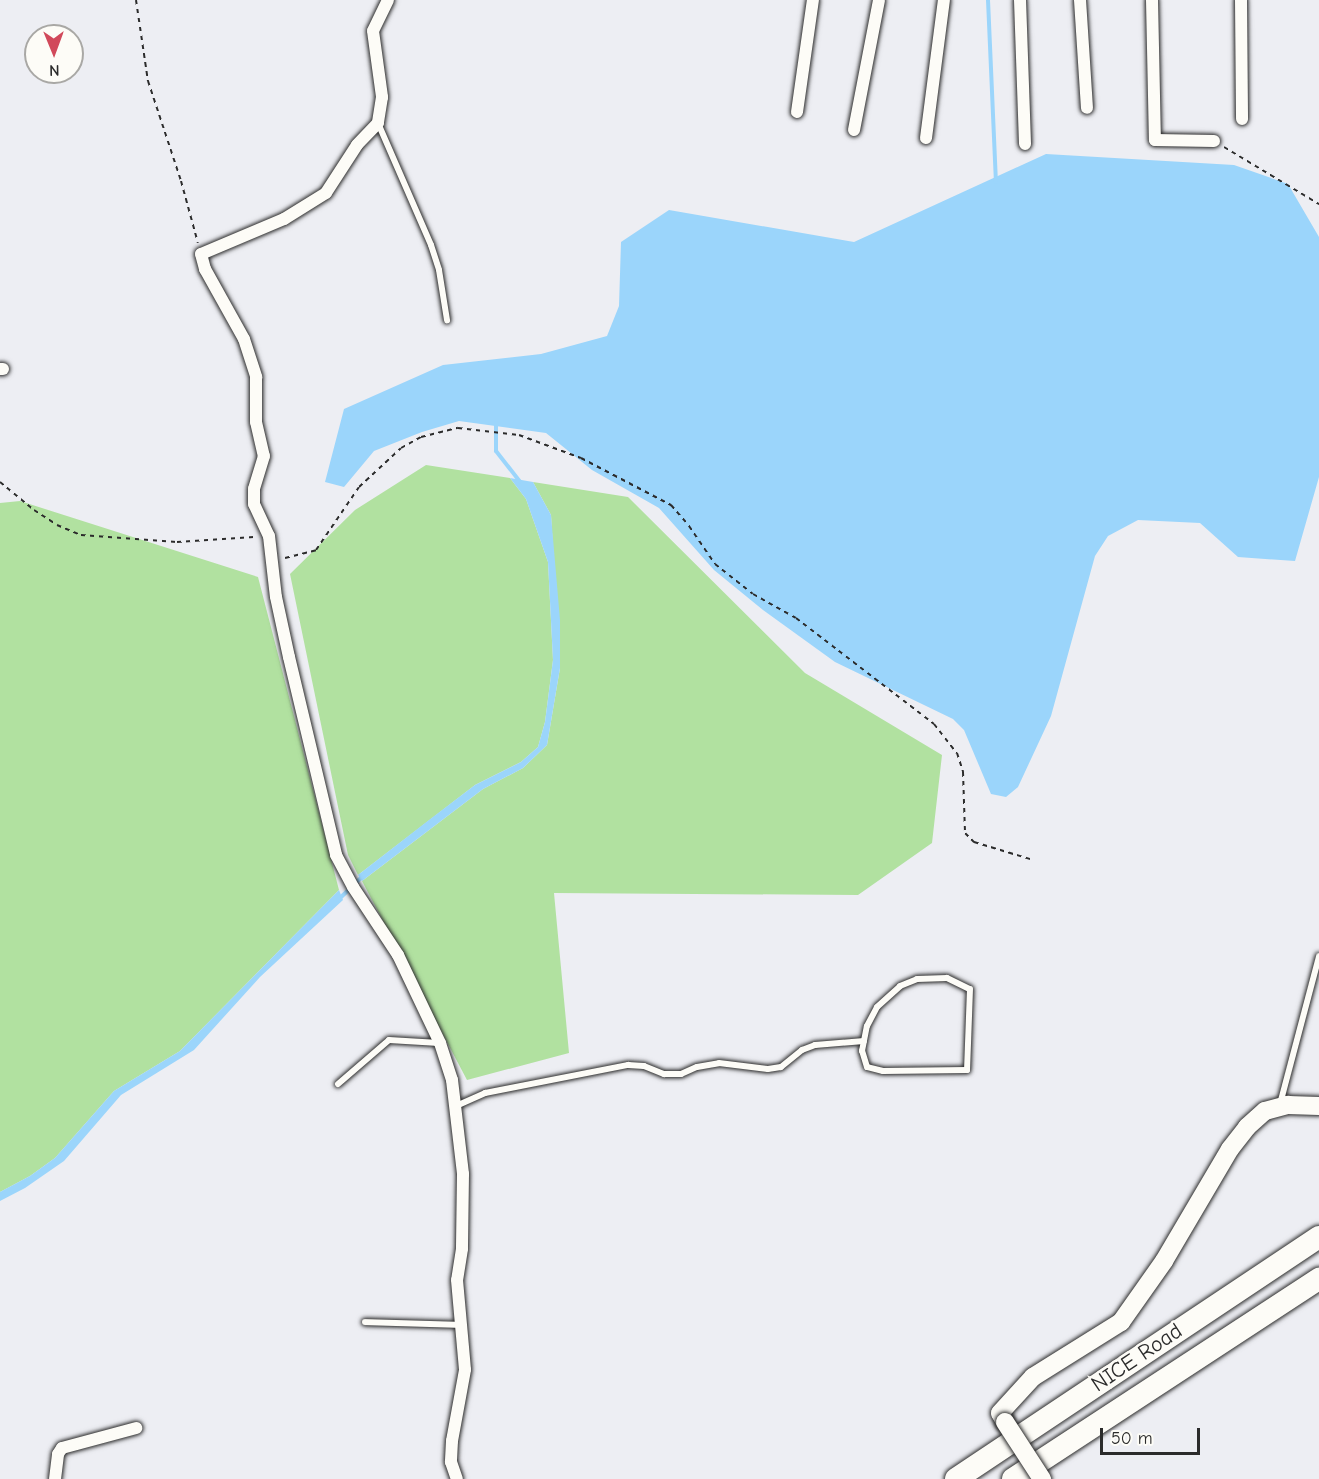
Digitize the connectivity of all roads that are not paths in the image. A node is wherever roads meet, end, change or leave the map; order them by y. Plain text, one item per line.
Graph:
1 (388, 0) edge
2 (813, 0) edge
3 (879, 0) edge
4 (944, 0) edge
5 (1020, 0) edge
6 (1080, 0) edge
7 (1152, 0) edge
8 (1241, 0) edge
9 (1087, 108) dead end
10 (797, 112) dead end
11 (1242, 119) dead end
12 (378, 123) junction
13 (854, 130) dead end
14 (926, 138) dead end
15 (1214, 141) road end
16 (1024, 144) dead end
17 (447, 320) dead end
18 (1319, 956) edge
19 (864, 1041) junction
20 (440, 1043) junction
21 (338, 1084) dead end
22 (456, 1106) junction
23 (1319, 1106) edge
24 (1279, 1108) junction
25 (1319, 1237) edge
26 (1319, 1279) edge
27 (365, 1322) dead end
28 (462, 1325) junction
29 (136, 1428) dead end
30 (54, 1479) edge
31 (457, 1479) edge
32 (956, 1479) edge
33 (1013, 1479) edge
34 (1042, 1479) edge

1 - 12 street
2 - 10 street
3 - 13 street
4 - 14 street
5 - 16 street
6 - 9 street
7 - 15 street
8 - 11 street
12 - 17 lane
12 - 20 street
18 - 24 lane
19 - 19 lane
19 - 22 lane
20 - 21 lane
20 - 22 street
22 - 28 street
23 - 24 street
24 - 34 street, bridge
25 - 32 highway, NICE Road
26 - 33 highway, NICE Road
27 - 28 lane
28 - 31 street
29 - 30 street

